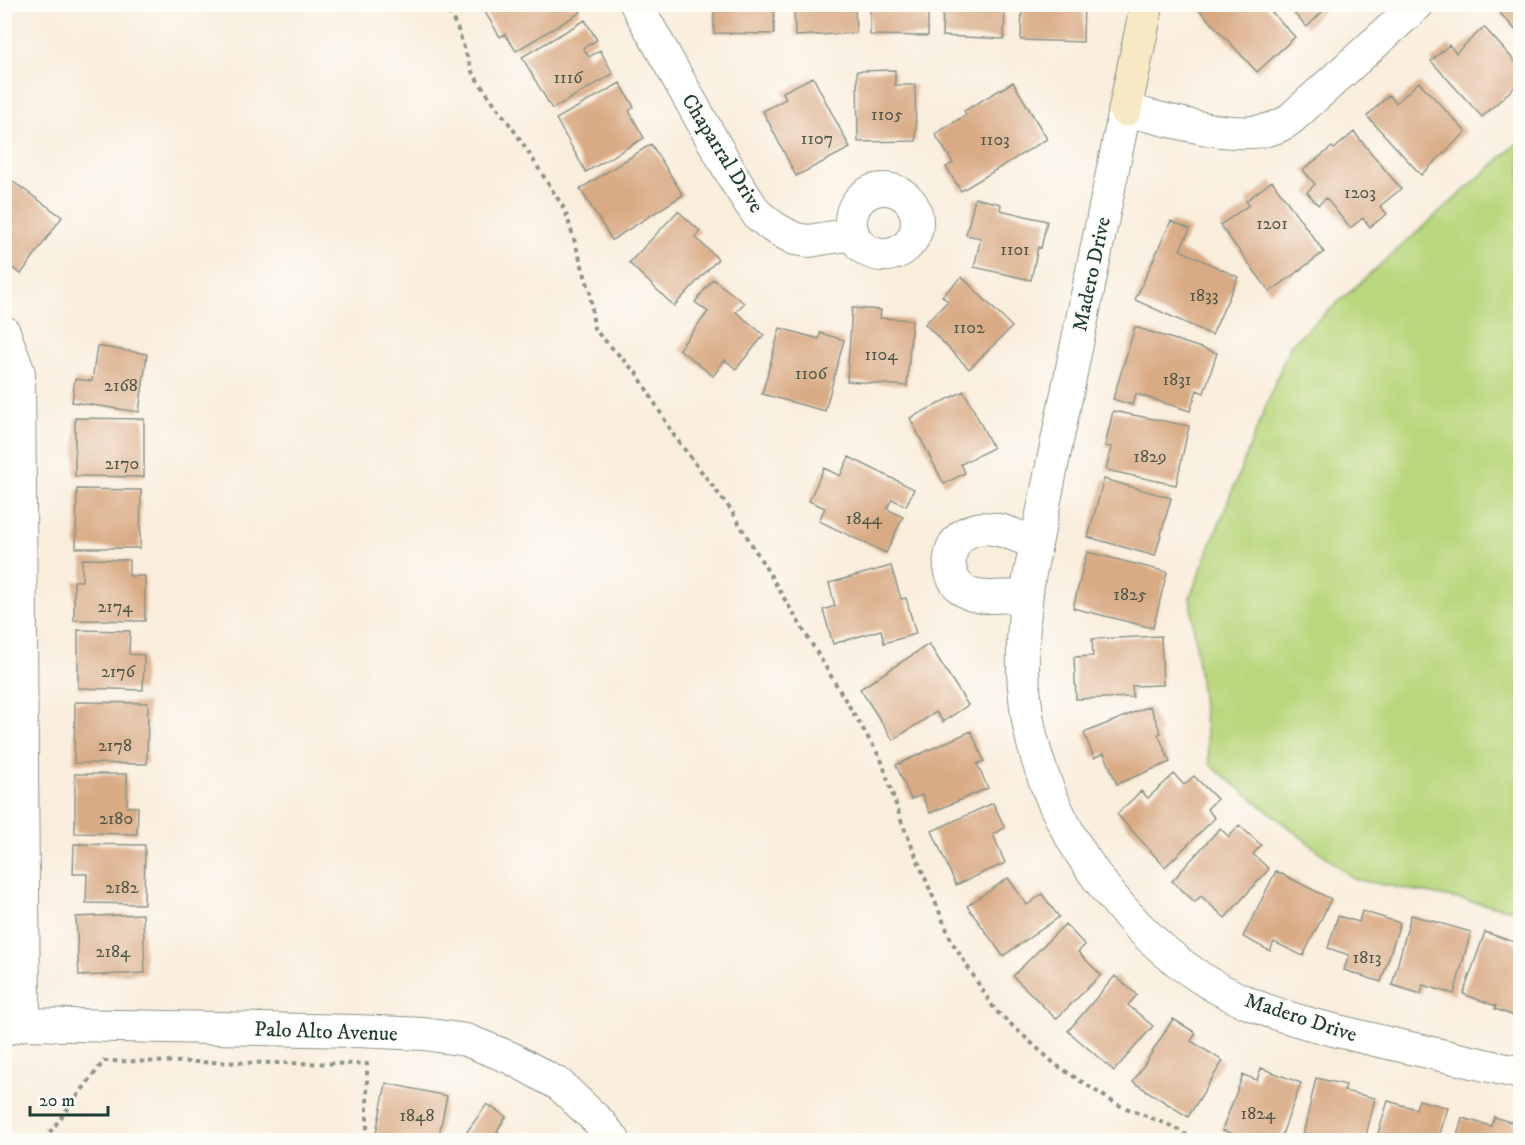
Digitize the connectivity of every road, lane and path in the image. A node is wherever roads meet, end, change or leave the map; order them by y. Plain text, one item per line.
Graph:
1 (444, 4) edge
2 (636, 4) edge
3 (1146, 4) edge
4 (1418, 4) edge
5 (1125, 110) junction
6 (852, 234) dead end
7 (4, 332) edge
8 (1035, 543) junction
9 (12, 593) edge
10 (1026, 596) junction
11 (14, 1026) edge
12 (1521, 1073) edge
13 (44, 1140) edge
14 (367, 1140) edge
15 (614, 1140) edge
16 (1194, 1140) edge

1 - 16 path
2 - 6 street, Chaparral Drive
3 - 5 street, Madero Drive
4 - 5 street
5 - 8 street, Madero Drive
7 - 9 street
8 - 10 street, Madero Drive
8 - 10 street
9 - 11 street
10 - 12 street, Madero Drive
11 - 15 street, Palo Alto Avenue
13 - 14 path

